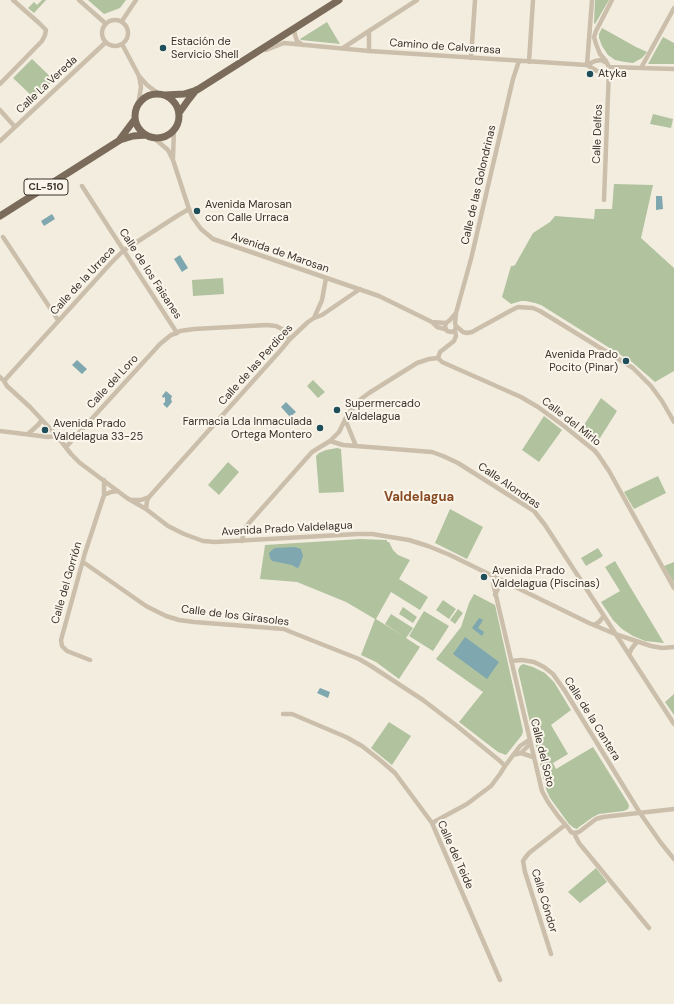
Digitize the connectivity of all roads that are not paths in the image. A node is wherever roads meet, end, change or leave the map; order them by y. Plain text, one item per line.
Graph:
1 (13, 0) edge
2 (79, 0) edge
3 (136, 0) edge
4 (338, 0) edge
5 (417, 0) edge
6 (475, 0) edge
7 (533, 0) edge
8 (592, 0) edge
9 (612, 0) edge
10 (674, 8) edge
11 (122, 21) junction
12 (105, 23) junction
13 (294, 29) junction
14 (369, 31) junction
15 (592, 36) junction
16 (106, 42) junction
17 (122, 44) junction
18 (303, 45) junction
19 (343, 48) junction
20 (369, 51) junction
21 (254, 54) junction
22 (472, 58) junction
23 (519, 61) junction
24 (529, 62) junction
25 (590, 64) junction
26 (608, 66) junction
27 (641, 68) junction
28 (674, 69) edge
29 (139, 76) junction
30 (0, 84) edge
31 (196, 90) junction
32 (162, 95) junction
33 (138, 105) junction
34 (0, 110) edge
35 (179, 114) junction
36 (135, 118) junction
37 (15, 127) junction
38 (174, 129) junction
39 (150, 136) junction
40 (120, 140) junction
41 (0, 141) edge
42 (173, 160) junction
43 (82, 186) dead end
44 (604, 200) dead end
45 (189, 209) junction
46 (0, 216) edge
47 (3, 237) dead end
48 (123, 251) junction
49 (326, 278) junction
50 (360, 289) junction
51 (321, 302) junction
52 (329, 309) junction
53 (314, 318) junction
54 (58, 320) junction
55 (432, 322) junction
56 (452, 324) junction
57 (446, 330) junction
58 (176, 332) junction
59 (290, 338) junction
60 (451, 344) junction
61 (438, 358) junction
62 (2, 379) edge
63 (345, 419) junction
64 (42, 420) junction
65 (674, 422) edge
66 (0, 431) edge
67 (28, 434) junction
68 (57, 436) junction
69 (330, 441) junction
70 (356, 446) junction
71 (66, 447) junction
72 (104, 480) junction
73 (118, 491) junction
74 (104, 495) junction
75 (149, 497) junction
76 (131, 500) junction
77 (146, 509) junction
78 (242, 541) junction
79 (83, 562) junction
80 (494, 576) junction
81 (502, 580) junction
82 (674, 588) edge
83 (496, 595) junction
84 (604, 616) junction
85 (594, 625) junction
86 (615, 634) junction
87 (637, 642) junction
88 (674, 647) edge
89 (630, 654) junction
90 (90, 660) dead end
91 (511, 661) junction
92 (283, 714) dead end
93 (674, 724) edge
94 (529, 742) junction
95 (521, 753) junction
96 (513, 755) junction
97 (533, 756) junction
98 (505, 766) junction
99 (674, 809) edge
100 (640, 813) junction
101 (432, 823) junction
102 (565, 825) junction
103 (574, 833) junction
104 (674, 859) edge
105 (649, 928) dead end
106 (551, 954) dead end
107 (500, 980) dead end

1 - 30 street
2 - 12 street
3 - 11 street
4 - 13 main road
5 - 14 street
6 - 22 street
7 - 24 street
8 - 15 street
9 - 15 street
10 - 27 street
11 - 12 street
11 - 17 street
12 - 16 street
13 - 18 street
13 - 21 main road
14 - 19 street
14 - 20 street
15 - 25 street
15 - 26 street
16 - 17 street
16 - 37 street, Calle La Vereda
17 - 29 street
18 - 19 street, Camino de Calvarrasa
18 - 21 street, Camino de Calvarrasa
19 - 20 street, Camino de Calvarrasa
20 - 22 street, Camino de Calvarrasa
21 - 31 main road
22 - 23 street, Camino de Calvarrasa
23 - 24 street, Camino de Calvarrasa
23 - 56 street, Calle de las Golondrinas
24 - 25 street, Camino de Calvarrasa
25 - 26 street
25 - 26 street, Camino de Calvarrasa
26 - 27 street
26 - 44 street, Calle Delfos
27 - 28 street
29 - 32 street
29 - 33 street
31 - 32 main road
31 - 35 main road
32 - 33 main road
32 - 35 main road
33 - 36 main road, CL-510
34 - 37 street
35 - 38 main road
36 - 39 main road
36 - 40 main road, CL-510
37 - 41 street, Calle La Vereda
38 - 39 main road, CL-510
38 - 42 street, Avenida de Marosan
39 - 40 main road, CL-510
39 - 42 street, Avenida de Marosan
40 - 46 main road, CL-510
42 - 45 street, Avenida de Marosan
43 - 48 street, Calle de los Faisanes
45 - 48 street, Calle de la Urraca
45 - 49 street, Avenida de Marosan
47 - 54 street
48 - 54 street, Calle de la Urraca
48 - 58 street, Calle de los Faisanes
49 - 50 street, Avenida de Marosan
49 - 51 street, Calle de las Perdices
50 - 52 street, Calle de las Perdices
50 - 55 street, Avenida de Marosan
51 - 52 street
51 - 53 street, Calle de las Perdices
52 - 53 street, Calle de las Perdices
53 - 59 street, Calle de las Perdices
54 - 62 street, Calle de la Urraca
55 - 56 street
55 - 57 street, Avenida de Marosan
56 - 57 street
56 - 57 street
56 - 60 street
56 - 65 street
57 - 60 street
58 - 59 street, Calle de los Faisanes
58 - 71 street, Calle del Loro
59 - 75 street, Calle de las Perdices
60 - 61 street
61 - 63 street
61 - 82 street, Calle del Mirlo
62 - 64 street, Avenida Prado Valdelagua
63 - 69 street
63 - 70 street
64 - 67 street
64 - 68 street, Avenida Prado Valdelagua
66 - 67 street
67 - 68 street
68 - 71 street, Avenida Prado Valdelagua
69 - 70 street, Calle Alondras
69 - 78 street
70 - 84 street, Calle Alondras
71 - 72 street, Avenida Prado Valdelagua
72 - 73 street, Avenida Prado Valdelagua
72 - 74 street, Calle del Gorrión
73 - 74 street
73 - 76 street, Avenida Prado Valdelagua
74 - 79 street, Calle del Gorrión
75 - 76 street
75 - 77 street, Calle de las Perdices
76 - 77 street, Avenida Prado Valdelagua
77 - 78 street, Avenida Prado Valdelagua
78 - 80 street, Avenida Prado Valdelagua
79 - 90 street, Calle del Gorrión
79 - 98 street, Calle de los Girasoles
80 - 81 street, Avenida Prado Valdelagua
80 - 83 street, Calle del Soto
81 - 83 street
81 - 85 street, Avenida Prado Valdelagua
83 - 91 street, Calle del Soto
84 - 85 street
84 - 86 street, Calle Alondras
85 - 86 street, Avenida Prado Valdelagua
86 - 87 street, Avenida Prado Valdelagua
86 - 89 street, Calle Alondras
87 - 88 street, Avenida Prado Valdelagua
87 - 89 street
89 - 93 street, Calle Alondras
91 - 94 street, Calle del Soto
91 - 100 street, Calle de la Cantera
92 - 101 street, Calle del Teide
94 - 95 street
94 - 96 street
94 - 97 street, Calle del Soto
95 - 96 street
95 - 97 street
96 - 98 street
97 - 102 street, Calle del Soto
98 - 101 street
99 - 100 street
100 - 103 street
100 - 104 street, Calle de la Cantera
101 - 107 street, Calle del Teide
102 - 103 street, Calle del Soto
102 - 106 street, Calle Cóndor
103 - 105 street, Calle del Soto

